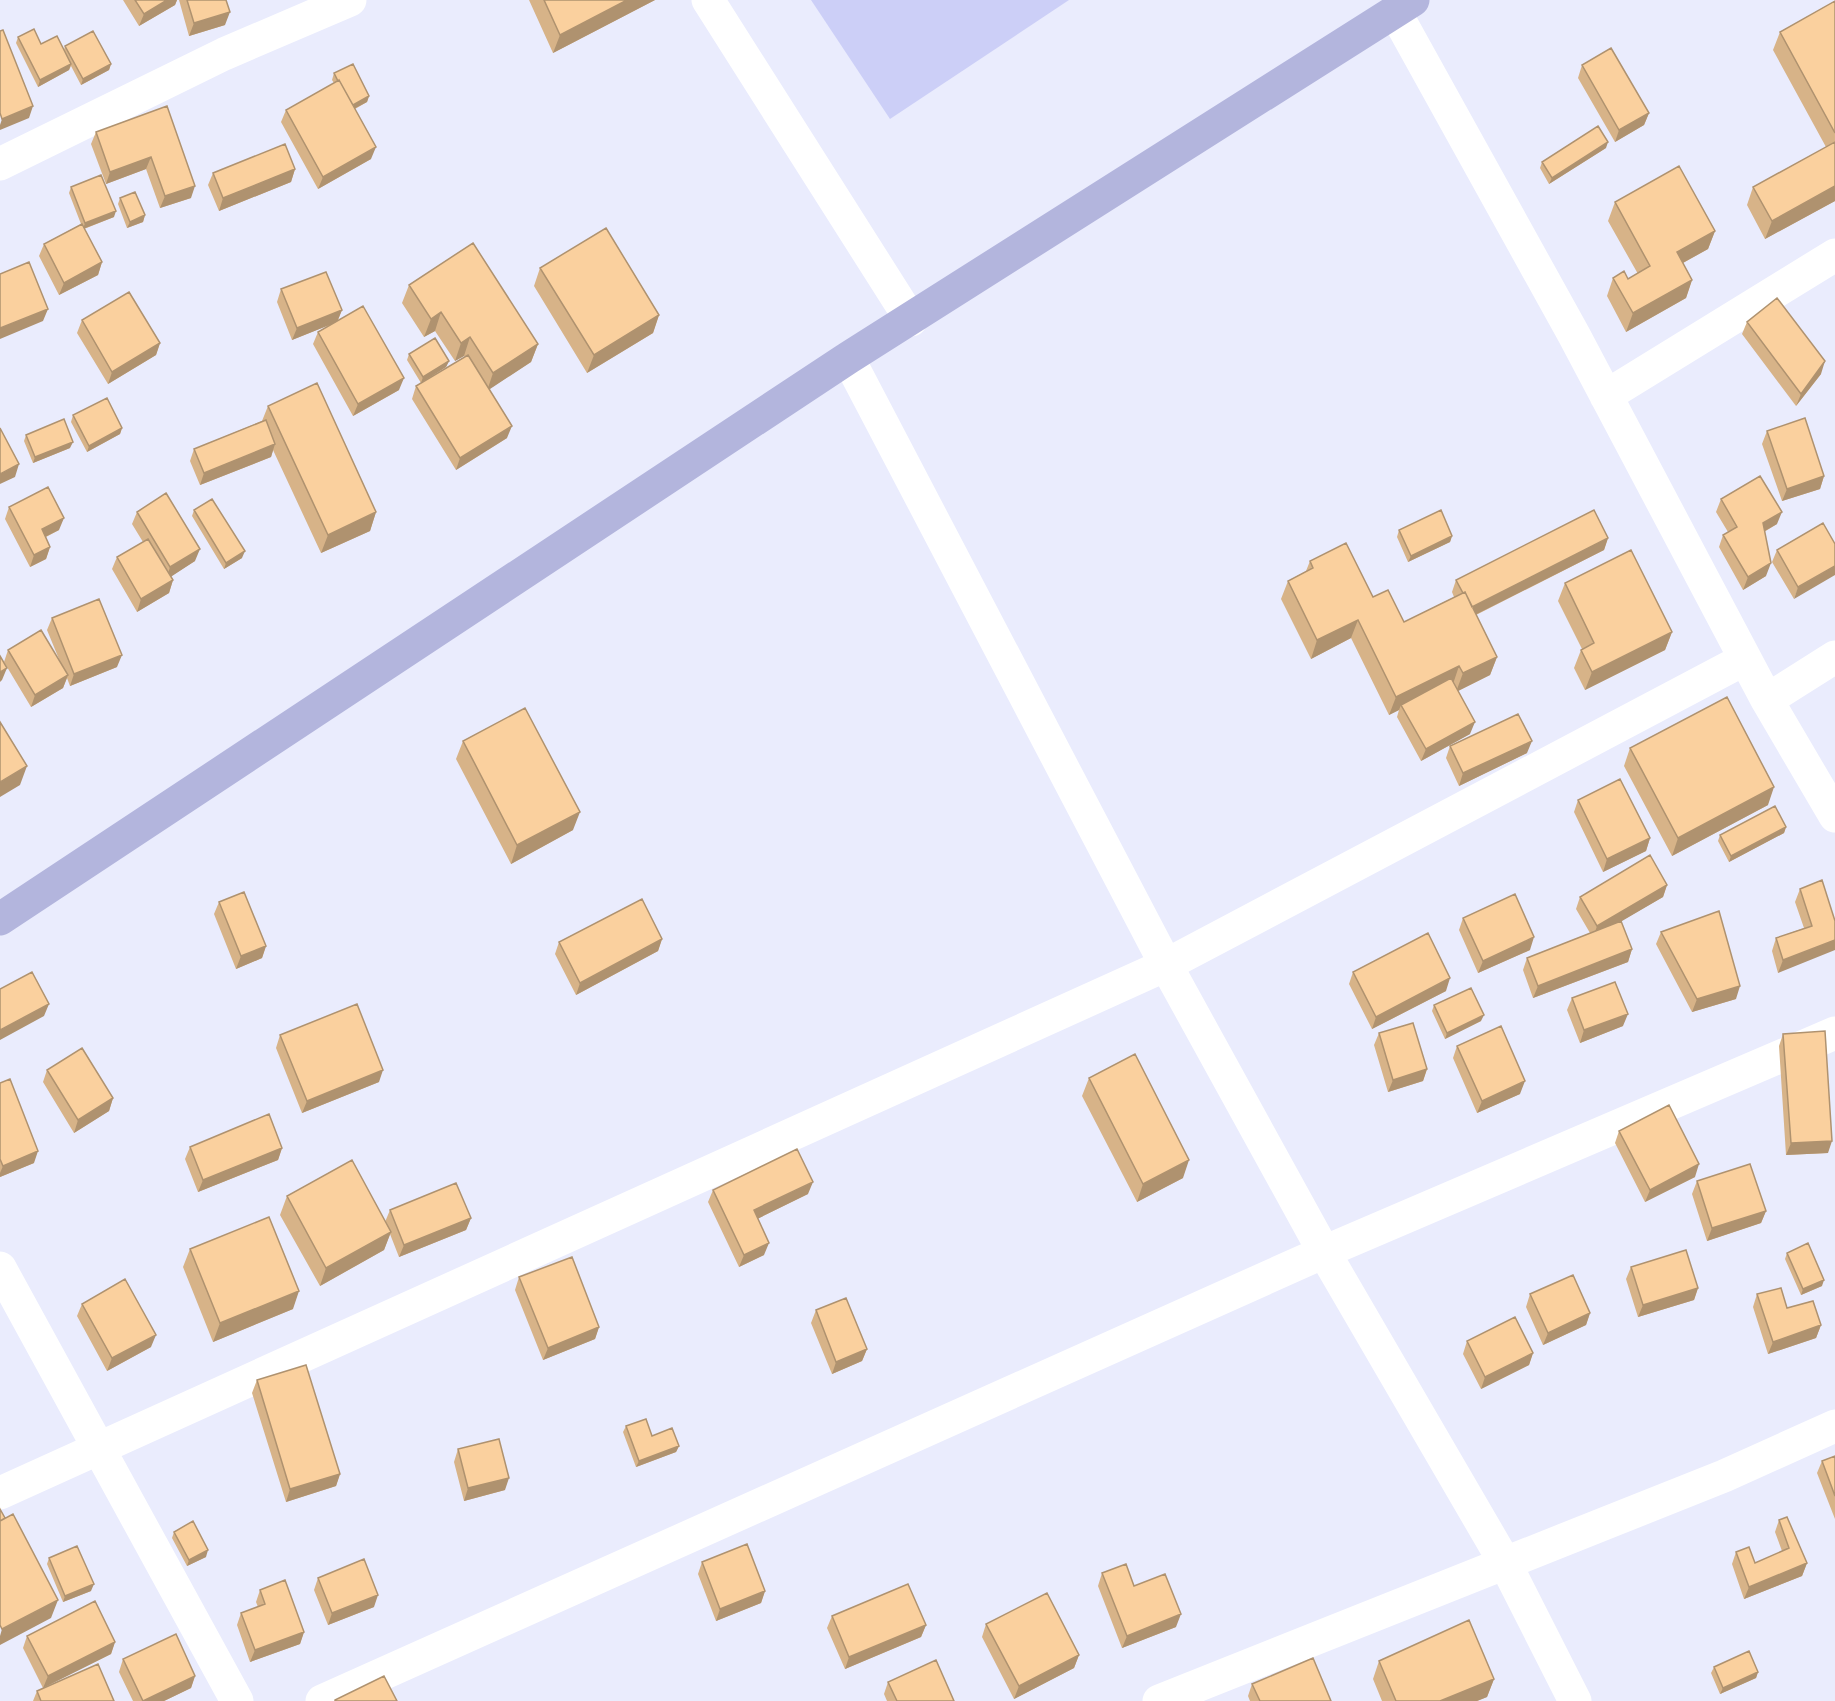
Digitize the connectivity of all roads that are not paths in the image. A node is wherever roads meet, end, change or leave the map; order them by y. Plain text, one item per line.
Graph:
1 (350, 0) edge
2 (708, 0) edge
3 (1404, 6) edge
4 (0, 164) edge
5 (1835, 255) edge
6 (911, 320) junction
7 (848, 358) junction
8 (1606, 396) junction
9 (1835, 657) edge
10 (1745, 659) junction
11 (1767, 700) junction
12 (1835, 816) edge
13 (0, 919) edge
14 (1166, 966) junction
15 (1835, 1033) edge
16 (1324, 1252) junction
17 (0, 1268) edge
18 (1835, 1426) edge
19 (99, 1447) junction
20 (0, 1493) edge
21 (1505, 1563) junction
22 (237, 1701) edge
23 (322, 1701) edge
24 (1159, 1701) edge
25 (1575, 1701) edge

1 - 4 street
2 - 6 street
3 - 6 main road
3 - 8 street
5 - 8 street
6 - 7 main road
7 - 13 main road
7 - 14 street
8 - 10 street
9 - 11 street
10 - 11 street
10 - 14 street
11 - 12 street
14 - 16 street
14 - 19 street
15 - 16 street
16 - 21 street
16 - 23 street
17 - 19 street
18 - 21 street
19 - 20 street
19 - 22 street
21 - 24 street
21 - 25 street

